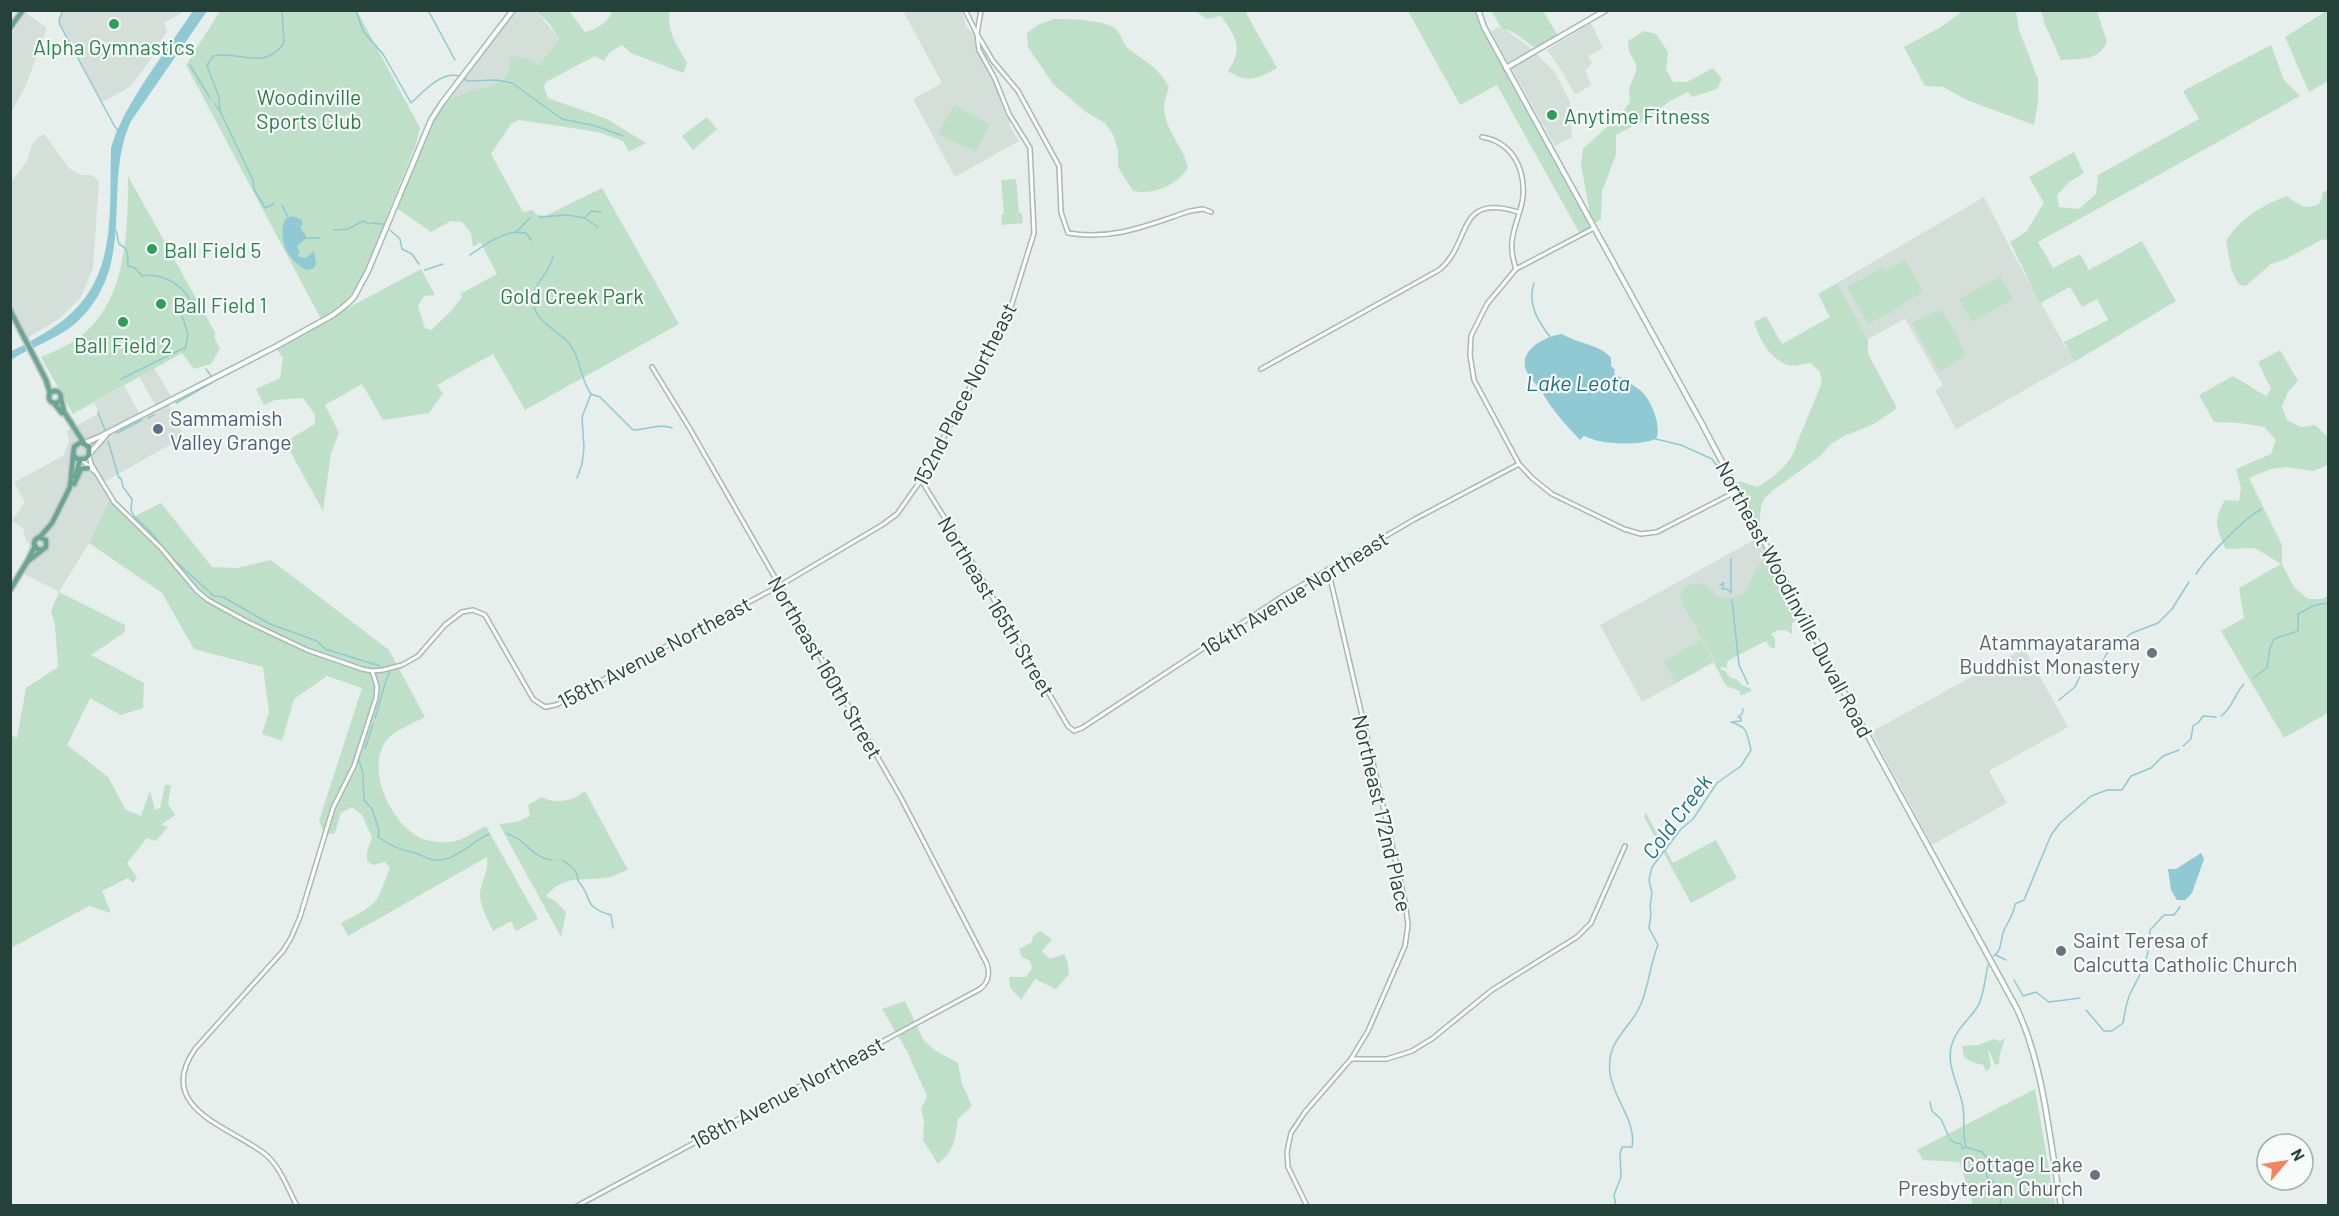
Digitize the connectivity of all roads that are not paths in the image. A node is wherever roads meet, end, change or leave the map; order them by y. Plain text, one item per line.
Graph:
1 (23, 10) edge
2 (513, 10) edge
3 (965, 10) edge
4 (981, 10) edge
5 (1478, 10) edge
6 (1606, 10) edge
7 (10, 28) edge
8 (977, 34) junction
9 (1506, 68) junction
10 (1482, 137) dead end
11 (1211, 212) dead end
12 (1518, 212) junction
13 (1594, 228) junction
14 (1516, 269) junction
15 (10, 310) edge
16 (652, 368) dead end
17 (1261, 369) dead end
18 (46, 380) junction
19 (56, 390) junction
20 (50, 393) junction
21 (61, 399) junction
22 (54, 403) junction
23 (106, 435) junction
24 (84, 443) junction
25 (75, 445) junction
26 (73, 454) junction
27 (90, 454) junction
28 (81, 460) junction
29 (1519, 464) junction
30 (88, 468) junction
31 (97, 473) junction
32 (921, 480) junction
33 (74, 484) junction
34 (1737, 491) junction
35 (897, 514) joint
36 (40, 537) junction
37 (46, 541) junction
38 (34, 546) junction
39 (42, 550) junction
40 (27, 561) junction
41 (1328, 569) junction
42 (779, 586) junction
43 (10, 590) edge
44 (372, 671) junction
45 (1074, 731) joint
46 (1625, 846) dead end
47 (989, 973) joint
48 (1352, 1059) junction
49 (297, 1206) edge
50 (577, 1206) edge
51 (1307, 1206) edge
52 (2061, 1206) edge

1 - 7 main road
2 - 23 main road
3 - 8 street
4 - 8 street
5 - 9 main road, Northeast Woodinville Duvall Road
6 - 9 main road
8 - 11 street
8 - 32 street, 152nd Place Northeast
9 - 13 main road, Northeast Woodinville Duvall Road
10 - 12 street
12 - 14 street
12 - 17 street
13 - 14 street
13 - 34 main road, Northeast Woodinville Duvall Road
14 - 29 street
15 - 18 main road
16 - 42 street, Northeast 160th Street
18 - 19 main road
18 - 20 main road
19 - 20 main road
19 - 21 main road
20 - 22 main road
21 - 22 main road
21 - 24 main road
22 - 25 main road
23 - 24 main road
23 - 27 main road
24 - 25 main road
24 - 27 main road
25 - 26 main road
26 - 28 main road
26 - 36 main road
27 - 28 main road
27 - 31 street
28 - 30 street
28 - 33 main road
29 - 34 street
29 - 41 street, 164th Avenue Northeast
30 - 31 street
30 - 33 main road
31 - 44 street
32 - 35 street, 152nd Place Northeast
32 - 45 street, Northeast 165th Street
33 - 37 main road
34 - 52 main road, Northeast Woodinville Duvall Road
35 - 42 street, 158th Avenue Northeast
36 - 37 main road
36 - 38 main road
37 - 39 main road
38 - 39 main road
38 - 40 main road
39 - 40 main road
40 - 43 main road
41 - 45 street, 164th Avenue Northeast
41 - 48 street, Northeast 172nd Place
42 - 44 street, 158th Avenue Northeast
42 - 47 street, Northeast 160th Street
44 - 49 street
46 - 48 street
47 - 50 street, 168th Avenue Northeast
48 - 51 street, Northeast 172nd Place

